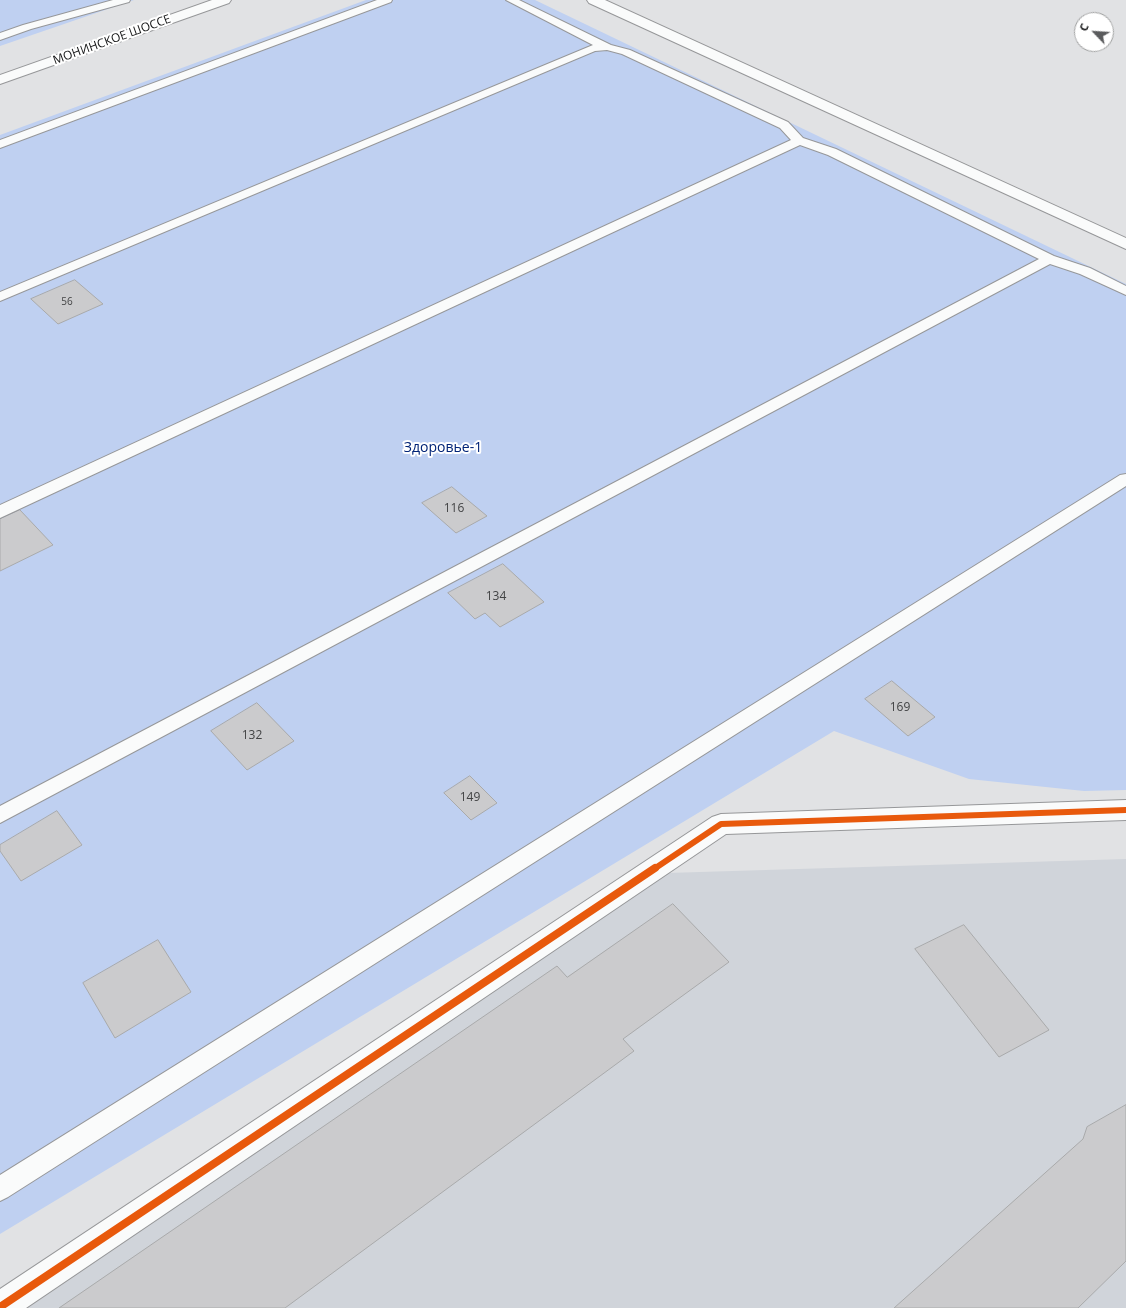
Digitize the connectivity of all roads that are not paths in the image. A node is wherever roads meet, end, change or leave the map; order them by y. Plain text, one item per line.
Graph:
1 (125, 0) edge
2 (224, 0) edge
3 (387, 0) edge
4 (511, 0) edge
5 (594, 0) edge
6 (0, 37) edge
7 (607, 47) junction
8 (0, 80) edge
9 (799, 141) junction
10 (0, 144) edge
11 (1126, 244) edge
12 (1049, 259) junction
13 (1126, 291) edge
14 (0, 297) edge
15 (1126, 479) edge
16 (0, 512) edge
17 (1126, 810) edge
18 (0, 815) edge
19 (0, 1189) edge
20 (0, 1307) edge

1 - 6 lane
2 - 8 main road, МОНИНСКОЕ ШОССЕ
3 - 10 lane
4 - 7 lane
5 - 11 main road
7 - 9 lane
7 - 14 lane
9 - 12 lane
9 - 16 lane
12 - 13 lane
12 - 18 lane
15 - 19 lane
17 - 20 main road

